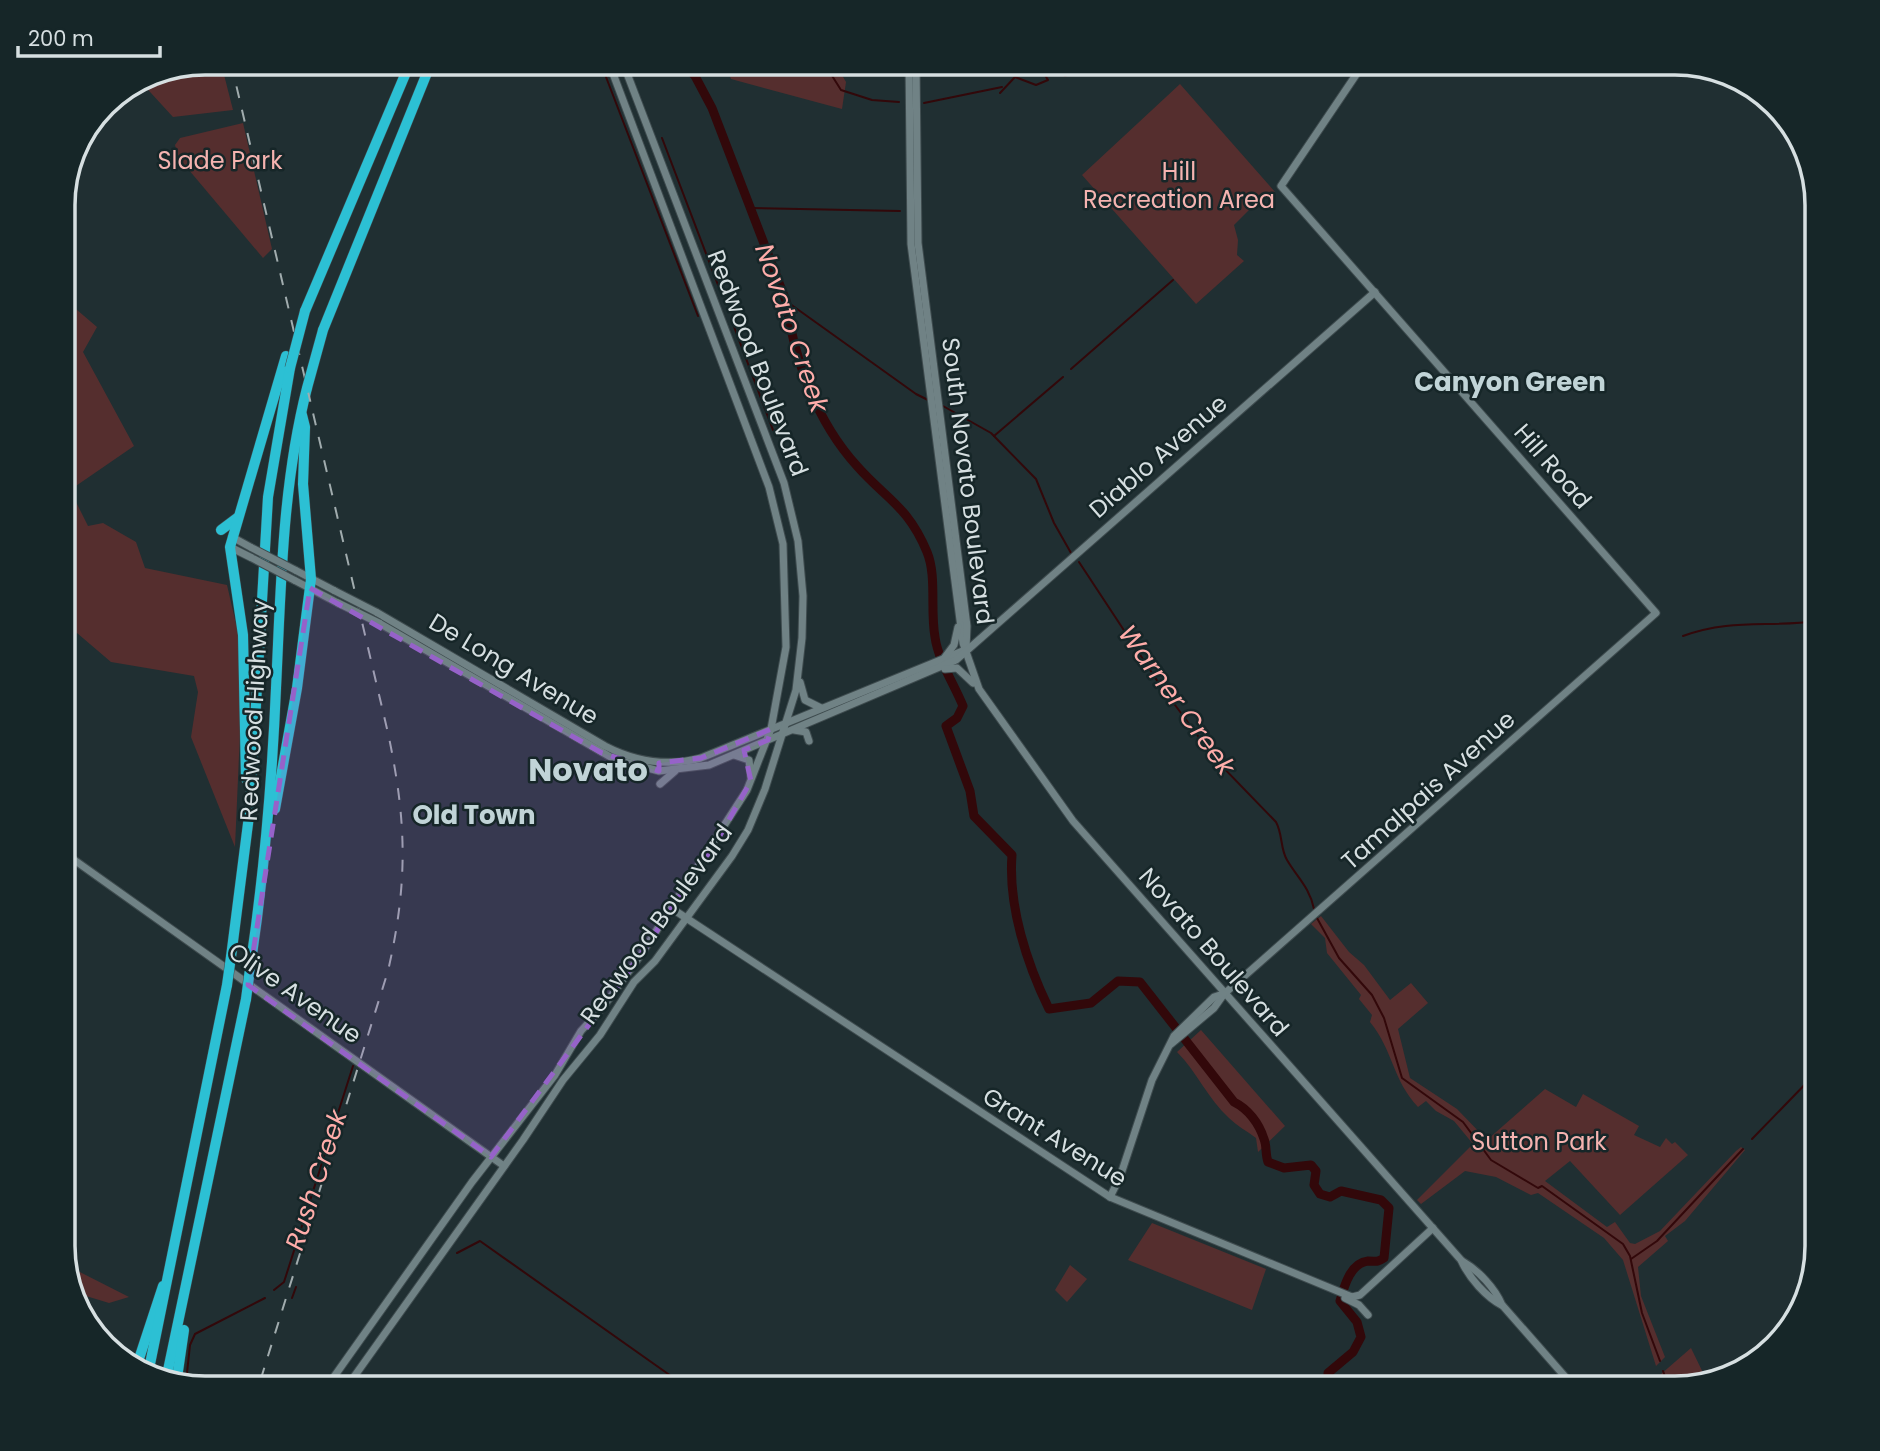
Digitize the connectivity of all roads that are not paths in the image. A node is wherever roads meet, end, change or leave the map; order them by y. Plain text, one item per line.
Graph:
1 (405, 75) edge
2 (426, 75) edge
3 (614, 75) edge
4 (628, 75) edge
5 (909, 75) edge
6 (916, 75) edge
7 (1356, 75) edge
8 (1375, 292) junction
9 (305, 311) junction
10 (935, 399) junction
11 (301, 410) junction
12 (936, 411) junction
13 (237, 517) junction
14 (221, 530) dead end
15 (231, 542) junction
16 (310, 583) junction
17 (1656, 613) joint
18 (959, 615) junction
19 (967, 626) junction
20 (786, 634) junction
21 (985, 634) junction
22 (802, 638) junction
23 (417, 644) junction
24 (444, 650) junction
25 (966, 650) junction
26 (948, 660) junction
27 (936, 668) junction
28 (799, 671) junction
29 (905, 672) junction
30 (896, 687) junction
31 (979, 689) junction
32 (841, 699) junction
33 (821, 708) junction
34 (845, 709) junction
35 (787, 723) junction
36 (771, 729) junction
37 (794, 730) junction
38 (784, 733) junction
39 (768, 740) junction
40 (809, 741) dead end
41 (732, 755) junction
42 (659, 767) junction
43 (676, 771) junction
44 (751, 781) junction
45 (660, 783) dead end
46 (250, 808) junction
47 (269, 833) junction
48 (76, 861) edge
49 (671, 908) junction
50 (686, 916) junction
51 (1224, 994) junction
52 (491, 1157) junction
53 (504, 1166) junction
54 (1110, 1197) junction
55 (1433, 1228) junction
56 (171, 1266) junction
57 (1344, 1296) junction
58 (183, 1309) junction
59 (1368, 1314) dead end
60 (139, 1358) edge
61 (150, 1363) edge
62 (168, 1370) edge
63 (178, 1372) edge
64 (335, 1376) edge
65 (355, 1376) edge
66 (1564, 1376) edge

1 - 9 highway, Redwood Highway
2 - 11 highway, Redwood Highway, bridge
3 - 20 main road, Redwood Boulevard
4 - 22 main road, Redwood Boulevard
5 - 10 main road, South Novato Boulevard
6 - 10 main road, South Novato Boulevard
7 - 8 main road, Hill Road
8 - 17 main road, Hill Road
8 - 21 main road, Diablo Avenue
9 - 13 highway, bridge
9 - 46 highway, Redwood Highway, bridge
10 - 12 main road, South Novato Boulevard
11 - 16 highway
11 - 47 highway, Redwood Highway
12 - 18 main road, South Novato Boulevard
12 - 19 main road, South Novato Boulevard
13 - 14 highway
13 - 15 highway
15 - 16 main road, De Long Avenue, bridge
15 - 16 main road, De Long Avenue, bridge
15 - 46 highway
16 - 23 main road, De Long Avenue, bridge
16 - 24 main road, De Long Avenue, bridge
16 - 47 highway
17 - 51 main road, Tamalpais Avenue
18 - 25 main road, South Novato Boulevard
18 - 26 main road
19 - 21 main road
19 - 25 main road, South Novato Boulevard
20 - 22 main road
20 - 36 main road, Redwood Boulevard
21 - 25 main road, Diablo Avenue
22 - 28 main road, Redwood Boulevard
23 - 24 main road
23 - 42 main road, De Long Avenue
24 - 42 main road, De Long Avenue
25 - 26 main road, Diablo Avenue
25 - 31 main road, Novato Boulevard
26 - 27 main road, Diablo Avenue
26 - 31 main road
27 - 29 main road, Diablo Avenue
27 - 30 main road, Diablo Avenue
28 - 33 main road
28 - 35 main road, Redwood Boulevard
29 - 30 main road
29 - 32 main road, Diablo Avenue
30 - 34 main road, Diablo Avenue
31 - 51 main road, Novato Boulevard
32 - 33 main road, Diablo Avenue
32 - 34 main road
33 - 35 main road, Diablo Avenue
34 - 37 main road, Diablo Avenue
35 - 36 main road, De Long Avenue
35 - 38 main road, Redwood Boulevard
36 - 39 main road, Redwood Boulevard
36 - 42 main road, De Long Avenue
37 - 38 main road, Diablo Avenue
37 - 40 main road
38 - 39 main road, De Long Avenue
38 - 50 main road, Redwood Boulevard
39 - 41 main road, De Long Avenue
39 - 44 main road, Redwood Boulevard
41 - 43 main road, De Long Avenue
41 - 44 main road
42 - 43 main road, De Long Avenue
43 - 45 main road
44 - 49 main road, Redwood Boulevard
46 - 56 highway, Redwood Highway, bridge
47 - 58 highway, Redwood Highway, bridge
48 - 52 main road, Olive Avenue
49 - 50 main road, Grant Avenue
49 - 52 main road, Redwood Boulevard
50 - 53 main road, Redwood Boulevard
50 - 54 main road, Grant Avenue
51 - 54 main road, Tamalpais Avenue
51 - 55 main road, Novato Boulevard
52 - 53 main road, Olive Avenue
52 - 64 main road, Redwood Boulevard
53 - 65 main road, Redwood Boulevard
54 - 57 main road, Grant Avenue
55 - 57 main road
55 - 66 main road, Novato Boulevard
56 - 60 highway
56 - 61 highway, Redwood Highway
57 - 59 main road, Grant Avenue
58 - 62 highway, Redwood Highway
58 - 63 highway

